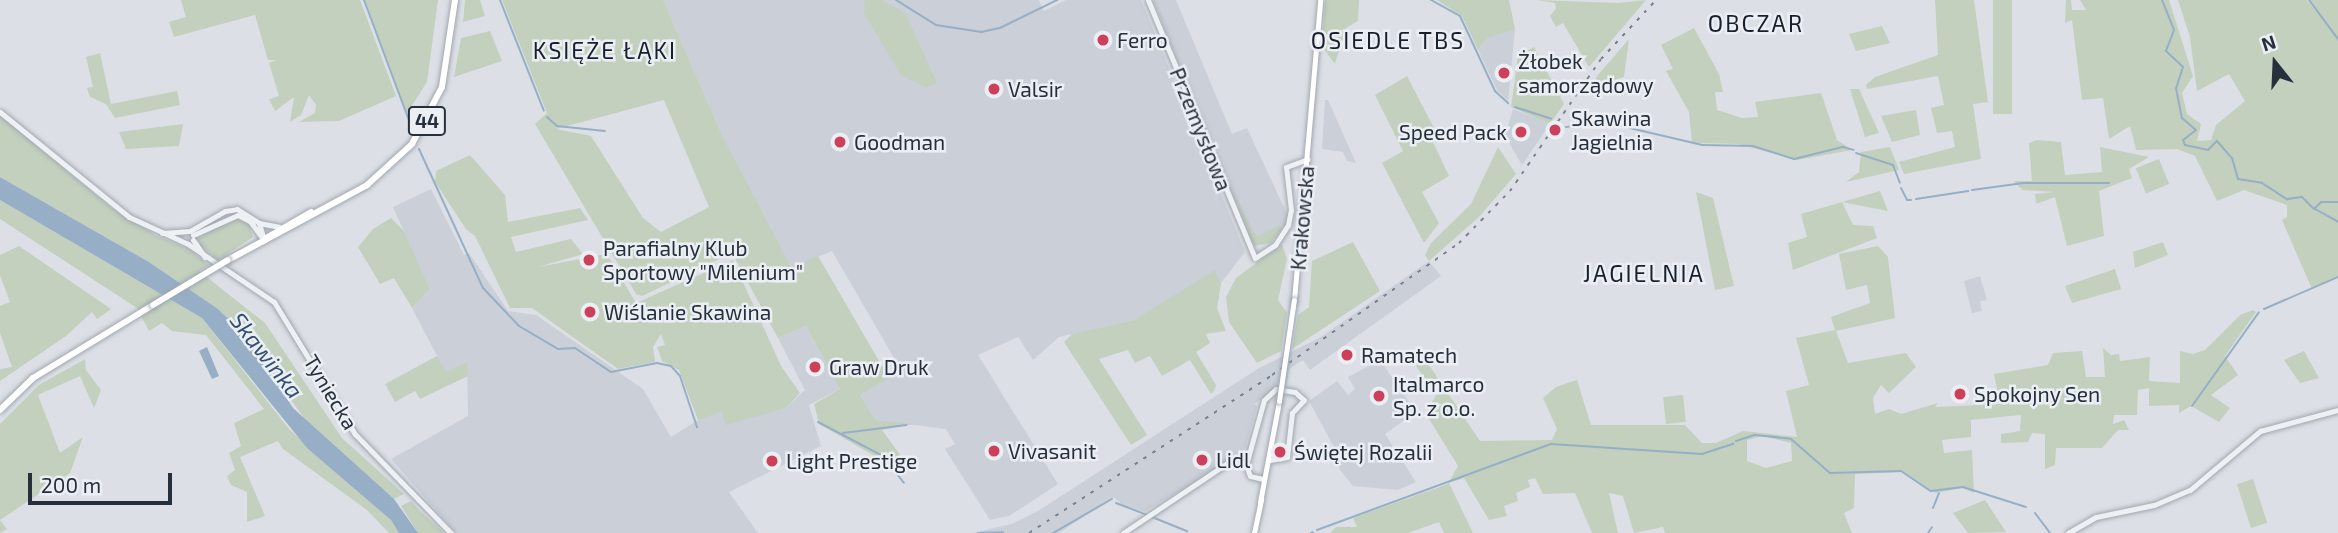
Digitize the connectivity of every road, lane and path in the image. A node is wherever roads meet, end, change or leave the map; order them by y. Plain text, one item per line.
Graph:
1 (455, 0) edge
2 (1148, 0) edge
3 (1320, 0) edge
4 (0, 113) edge
5 (1308, 159) junction
6 (335, 202) junction
7 (259, 223) junction
8 (279, 227) junction
9 (179, 236) junction
10 (191, 238) junction
11 (264, 240) junction
12 (1290, 391) junction
13 (1298, 404) junction
14 (0, 410) edge
15 (2338, 410) edge
16 (1274, 435) junction
17 (1247, 460) junction
18 (1270, 460) junction
19 (1263, 479) junction
20 (1261, 502) junction
21 (452, 533) edge
22 (1123, 533) edge
23 (1254, 533) edge
24 (2068, 533) edge

1 - 6 main road, 44
2 - 5 street, Przemysłowa
3 - 5 main road, Krakowska
4 - 9 street
5 - 16 main road, Krakowska, bridge
6 - 8 main road, 44
6 - 11 main road, 44
7 - 8 street
7 - 10 street
7 - 11 street
8 - 11 main road, 44
9 - 10 street
9 - 10 street, Tyniecka
10 - 11 street
10 - 21 street, Tyniecka
11 - 14 main road, 44, bridge
12 - 13 street
12 - 13 street
12 - 17 street
13 - 18 street
15 - 24 street
16 - 18 main road, Krakowska
16 - 19 main road, Krakowska
17 - 19 street
17 - 22 street
18 - 20 main road, Krakowska
19 - 20 main road, Krakowska
20 - 23 main road, Krakowska

